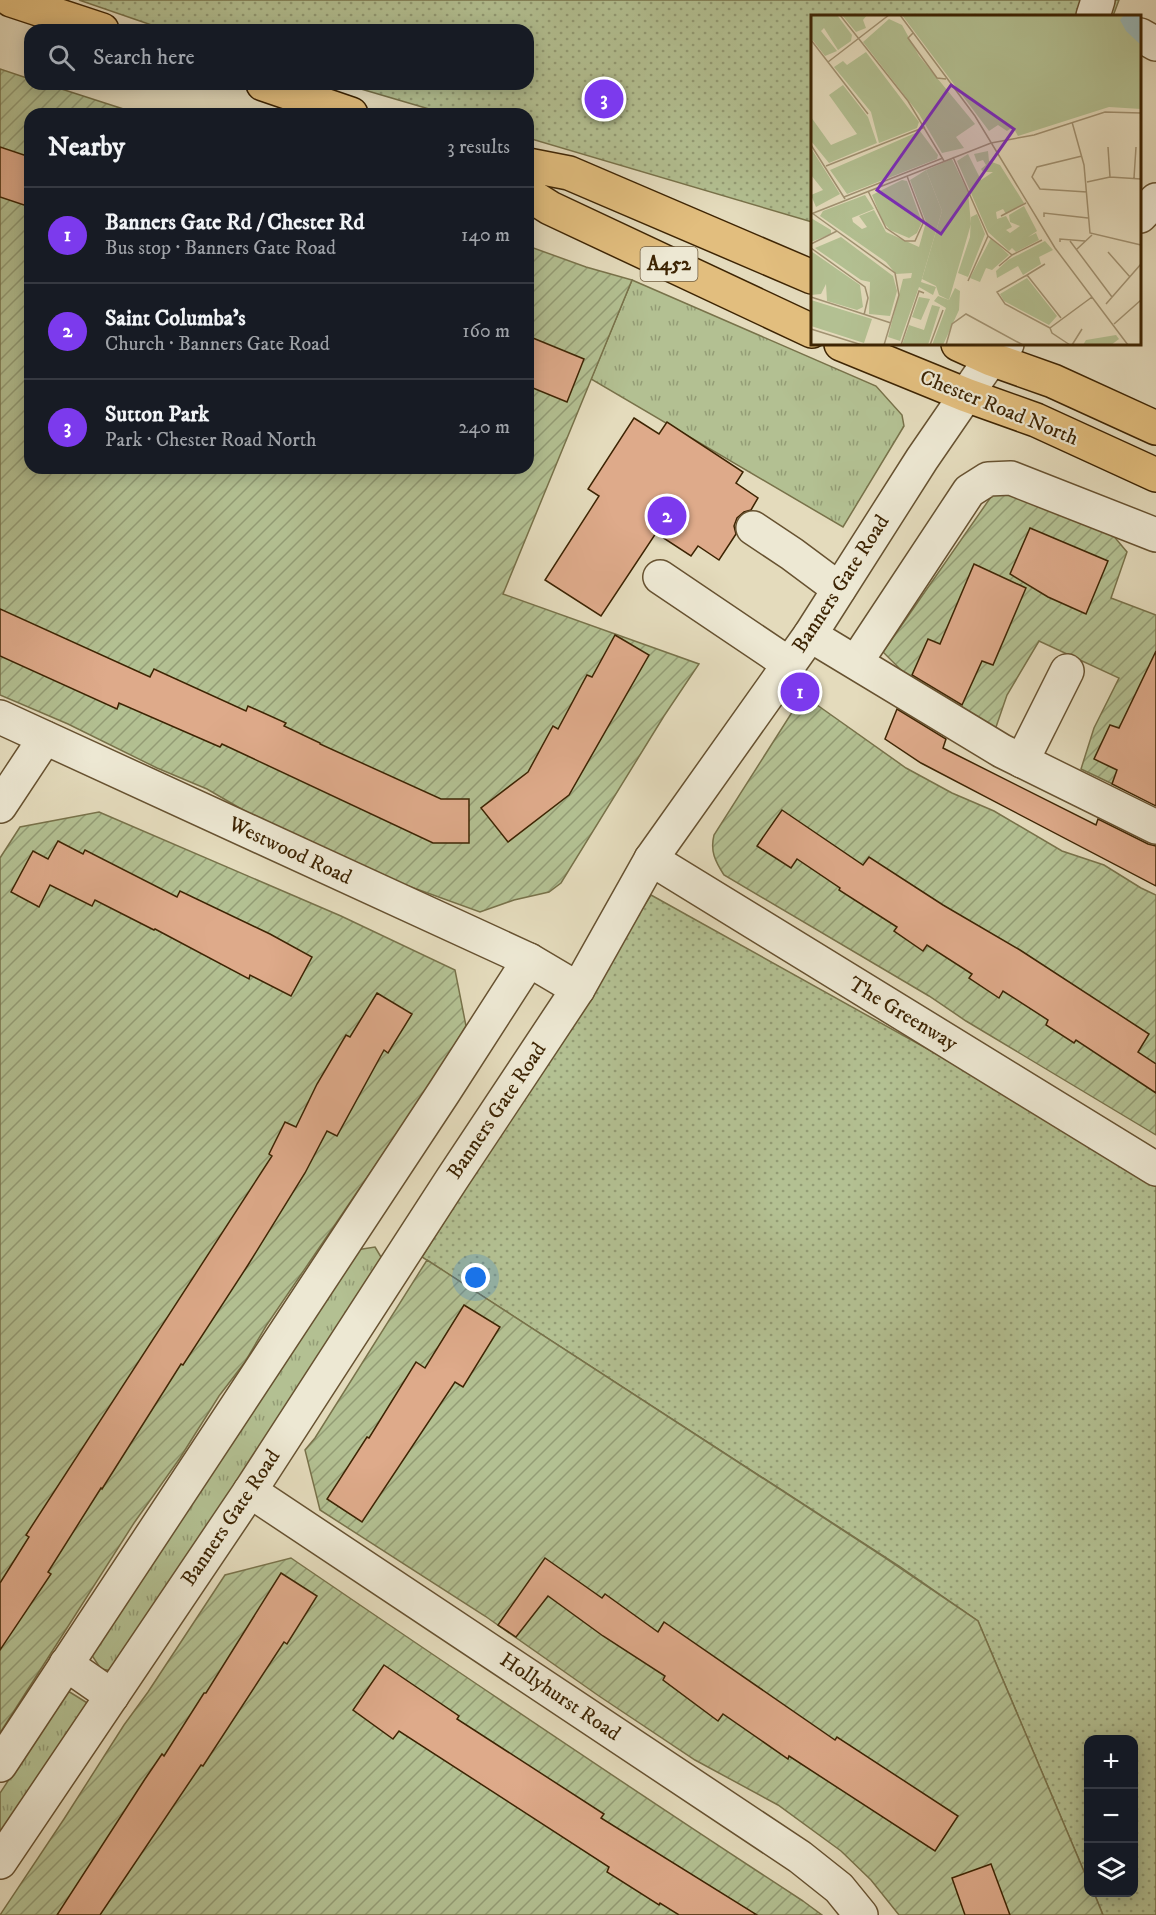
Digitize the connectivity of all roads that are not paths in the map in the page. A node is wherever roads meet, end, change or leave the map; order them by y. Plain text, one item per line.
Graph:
1 (11, 0) edge
2 (84, 24) edge
3 (1141, 36) edge
4 (1156, 44) edge
5 (281, 90) edge
6 (333, 108) edge
7 (534, 166) edge
8 (534, 198) edge
9 (1156, 200) edge
10 (1141, 215) edge
11 (811, 276) edge
12 (811, 331) edge
13 (843, 345) edge
14 (964, 345) edge
15 (999, 351) edge
16 (966, 395) junction
17 (1156, 428) edge
18 (1156, 474) edge
19 (753, 528) dead end
20 (1156, 535) edge
21 (660, 577) dead end
22 (839, 589) junction
23 (810, 635) junction
24 (856, 662) junction
25 (789, 664) junction
26 (1067, 671) dead end
27 (0, 717) edge
28 (45, 738) junction
29 (1022, 761) junction
30 (0, 806) edge
31 (1156, 827) edge
32 (651, 859) junction
33 (529, 960) junction
34 (578, 988) junction
35 (1156, 1168) edge
36 (250, 1491) junction
37 (66, 1664) junction
38 (112, 1696) junction
39 (0, 1765) edge
40 (0, 1862) edge
41 (861, 1915) edge

1 - 2 highway
3 - 4 street
5 - 6 highway
7 - 11 highway, A452
8 - 12 highway, A452
9 - 10 street
13 - 16 highway, Chester Road North
14 - 15 highway, Chester Road North
15 - 16 street, Banners Gate Road
15 - 17 highway, Chester Road North
16 - 18 highway, Chester Road North
16 - 22 street, Banners Gate Road
19 - 22 street
20 - 24 street
21 - 25 street
22 - 23 street, Banners Gate Road
23 - 24 street
23 - 25 street, Banners Gate Road
24 - 29 street
25 - 32 street, Banners Gate Road
26 - 29 street
27 - 28 street, Westwood Road
28 - 30 street
28 - 33 street, Westwood Road
29 - 31 street
32 - 34 street, Banners Gate Road
32 - 35 street, The Greenway
33 - 34 street, Westwood Road
33 - 37 street
34 - 36 street, Banners Gate Road
36 - 38 street, Banners Gate Road
36 - 41 street, Hollyhurst Road
37 - 38 street
37 - 39 street
38 - 40 street, Banners Gate Road

